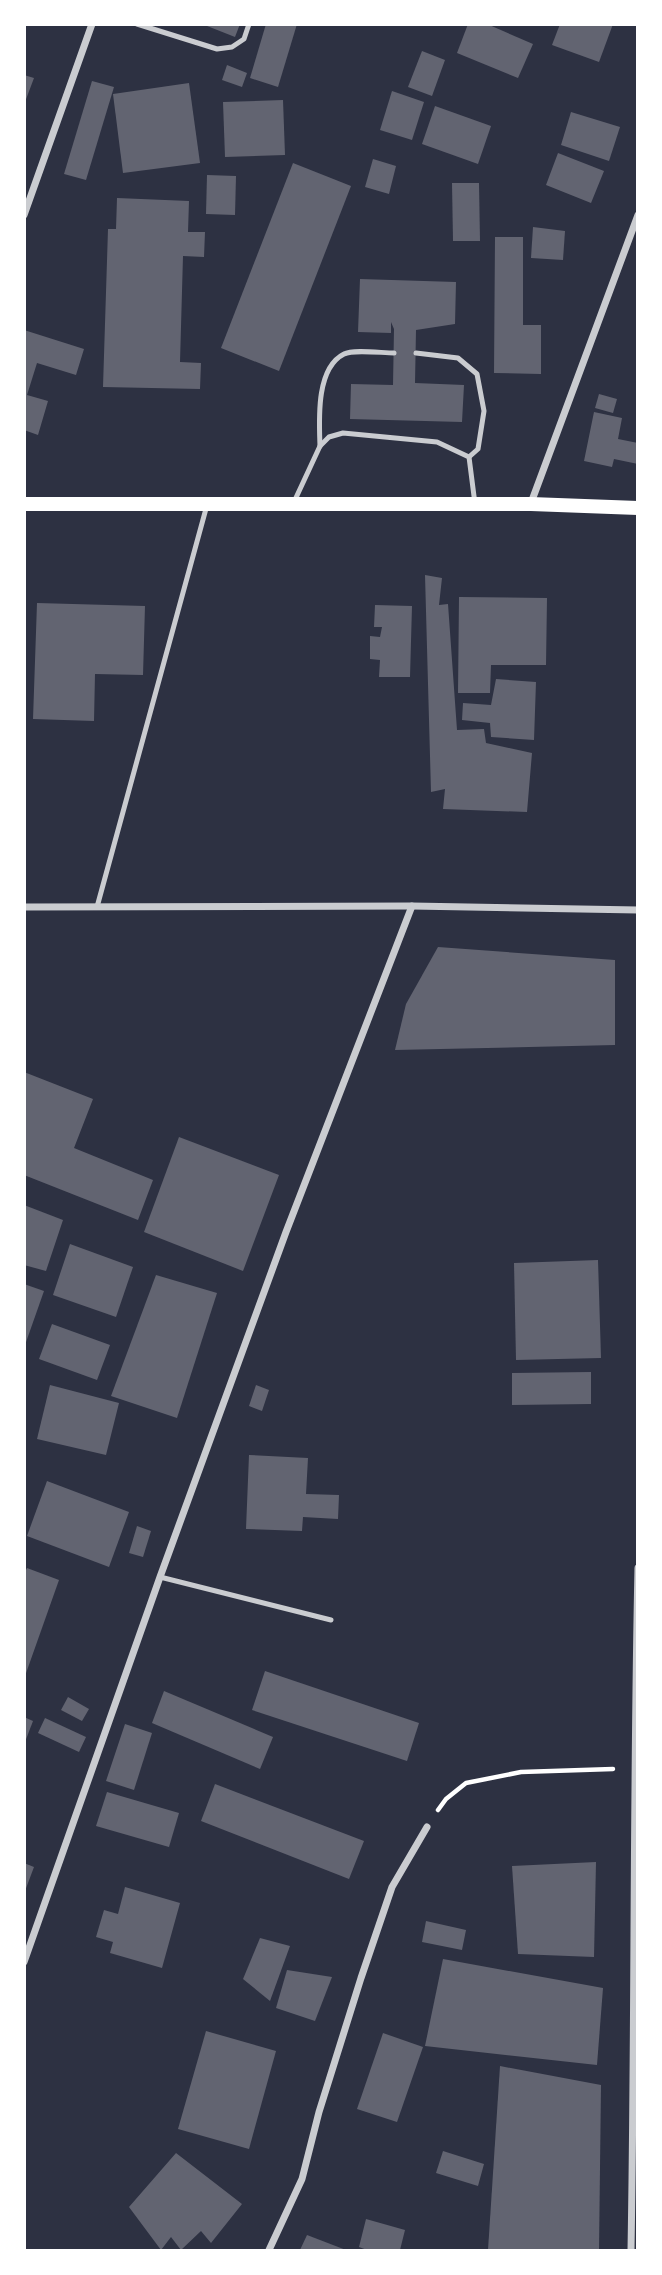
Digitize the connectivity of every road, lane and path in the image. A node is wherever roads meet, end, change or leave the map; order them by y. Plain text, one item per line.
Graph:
1 (92, 24) edge
2 (137, 24) edge
3 (249, 24) edge
4 (24, 215) edge
5 (638, 215) edge
6 (394, 353) dead end
7 (416, 354) dead end
8 (320, 446) junction
9 (469, 457) junction
10 (24, 504) edge
11 (475, 504) junction
12 (531, 504) junction
13 (206, 505) junction
14 (293, 505) junction
15 (638, 508) edge
16 (412, 906) junction
17 (97, 907) junction
18 (24, 908) edge
19 (638, 910) edge
20 (638, 1568) edge
21 (160, 1577) junction
22 (331, 1619) dead end
23 (636, 1730) edge
24 (634, 1769) junction
25 (427, 1826) joint
26 (24, 1962) edge
27 (269, 2250) edge
28 (631, 2250) edge

1 - 4 street
2 - 3 lane
5 - 12 street
6 - 8 lane
7 - 9 lane
8 - 9 lane
8 - 14 lane
9 - 11 lane
10 - 13 main road
11 - 12 main road
11 - 14 main road
12 - 15 main road
13 - 14 main road
13 - 17 lane
16 - 17 street
16 - 19 street
16 - 21 street
17 - 18 street
20 - 23 street
21 - 22 lane
21 - 26 street
23 - 24 street
24 - 25 path
24 - 28 street
25 - 27 street

